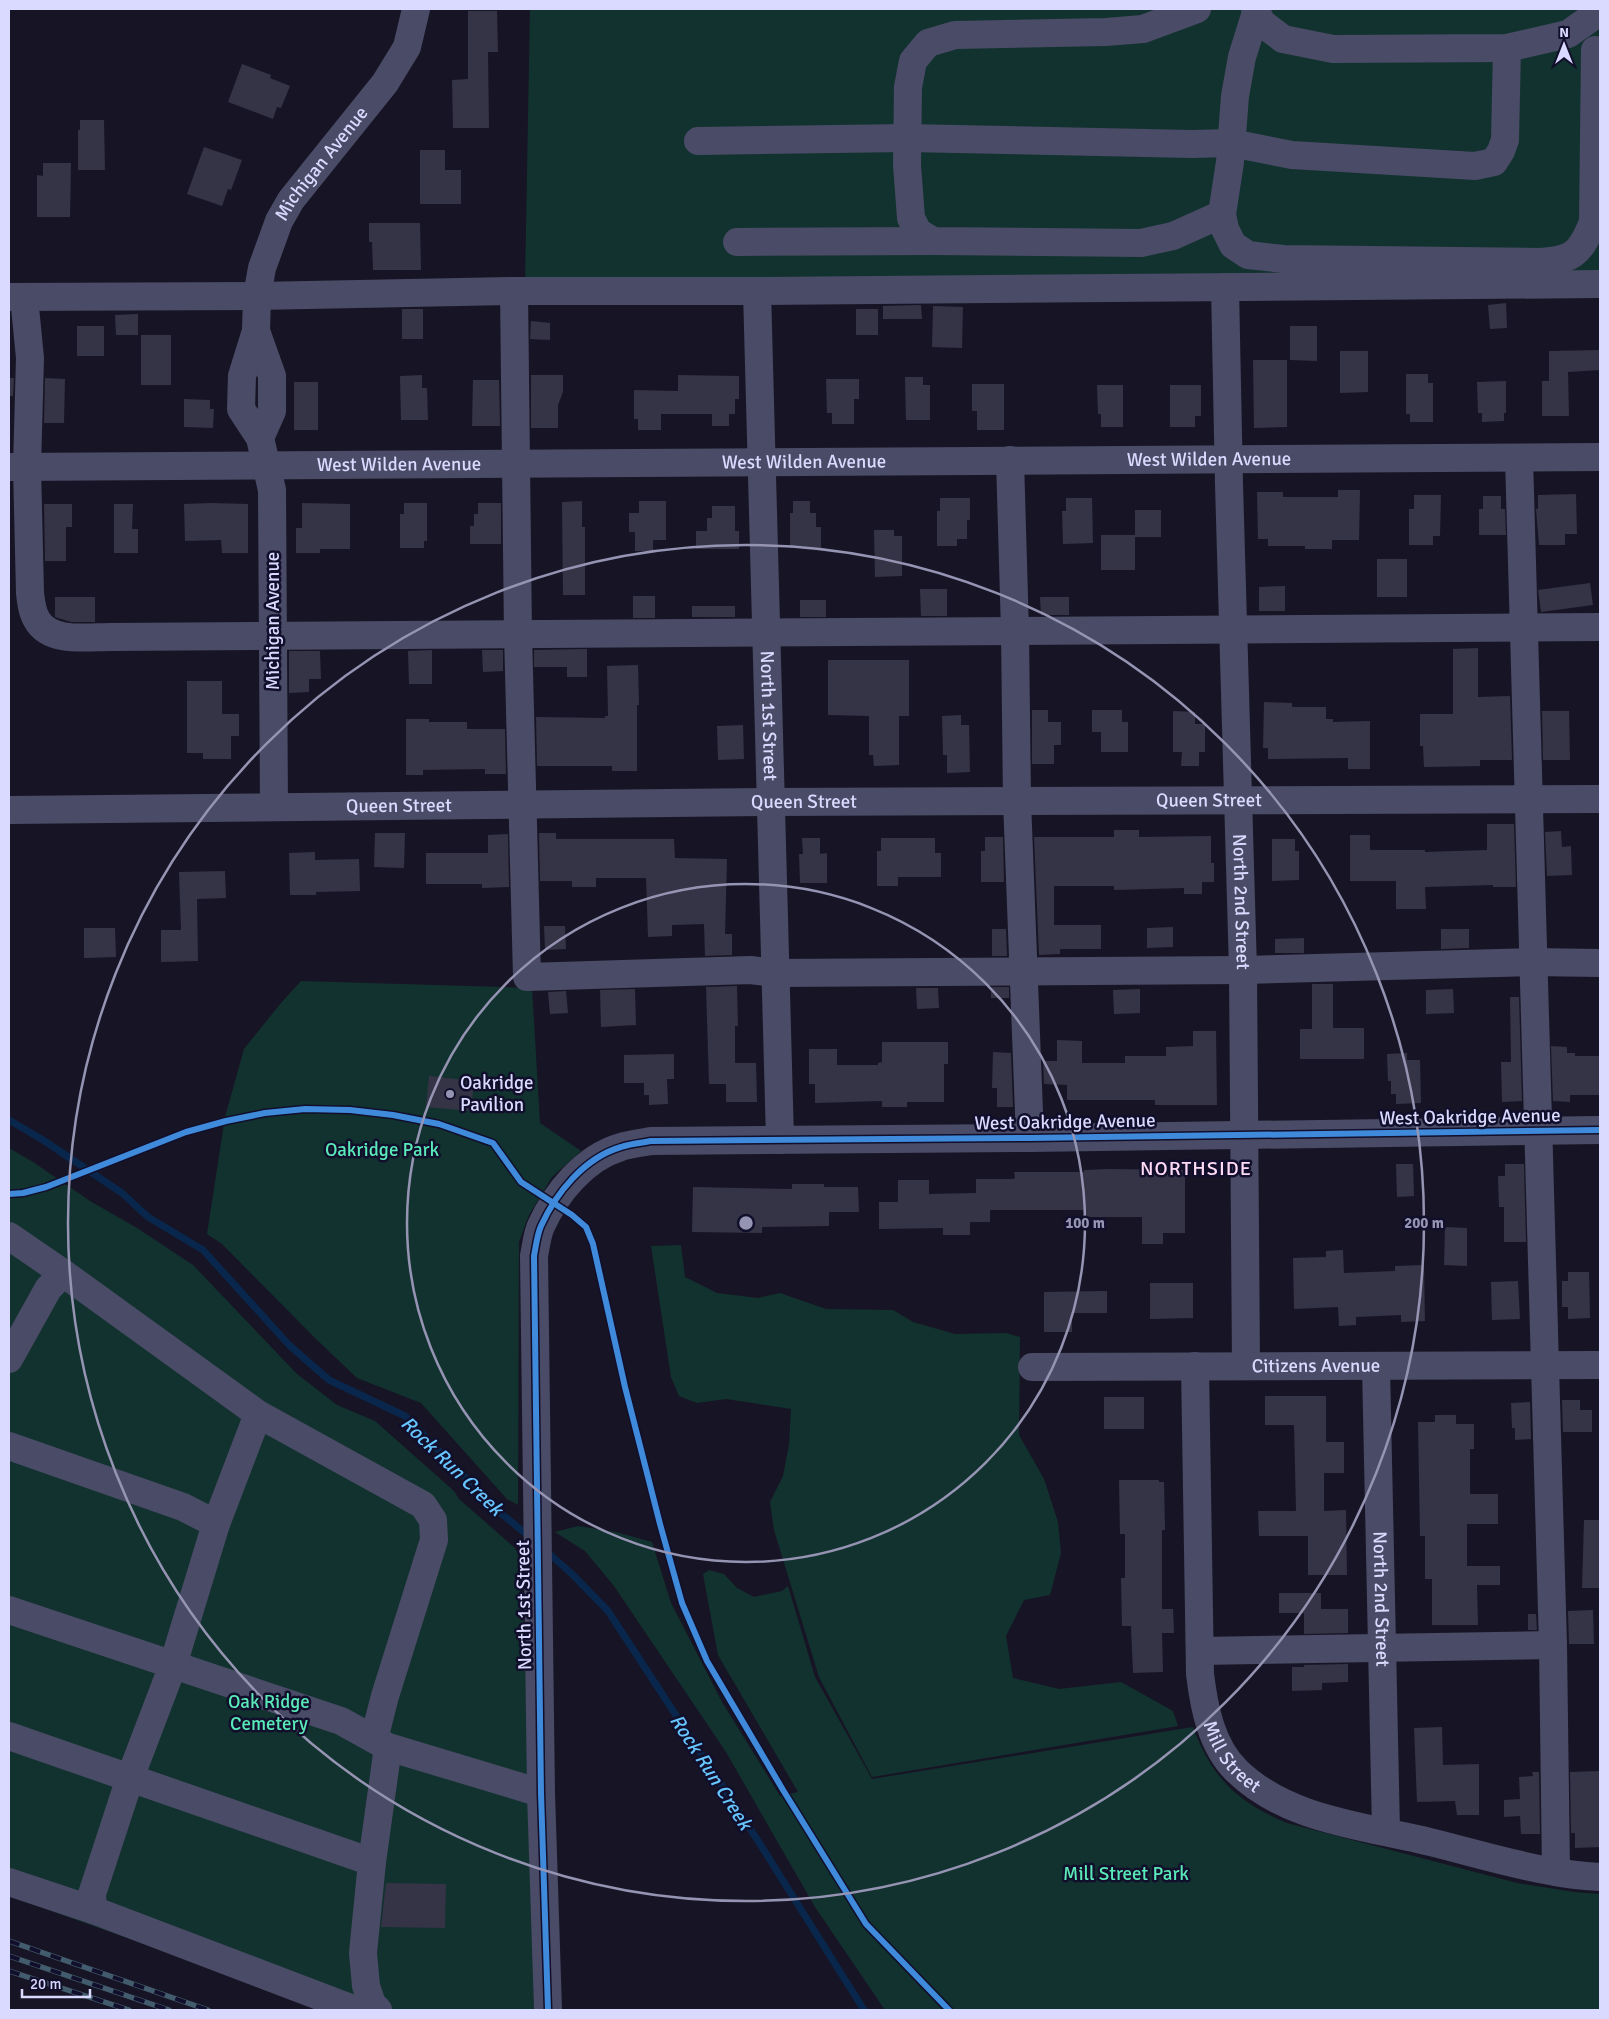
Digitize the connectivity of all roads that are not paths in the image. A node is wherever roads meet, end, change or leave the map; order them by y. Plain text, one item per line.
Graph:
1 (416, 9) edge
2 (1197, 9) edge
3 (1256, 9) edge
4 (1599, 9) edge
5 (1578, 27) junction
6 (1507, 48) junction
7 (1598, 52) edge
8 (908, 138) junction
9 (698, 141) dead end
10 (1231, 143) junction
11 (1222, 214) junction
12 (933, 241) junction
13 (737, 242) dead end
14 (1591, 252) edge
15 (1600, 284) edge
16 (1225, 287) junction
17 (514, 291) junction
18 (758, 291) junction
19 (257, 296) junction
20 (17, 297) edge
21 (1600, 457) edge
22 (1519, 458) junction
23 (1228, 459) junction
24 (1010, 460) junction
25 (762, 461) junction
26 (516, 464) junction
27 (267, 465) junction
28 (18, 467) edge
29 (1600, 627) edge
30 (1524, 628) junction
31 (1233, 629) junction
32 (1015, 631) junction
33 (767, 633) junction
34 (518, 634) junction
35 (273, 636) junction
36 (1528, 798) junction
37 (1237, 799) junction
38 (1600, 799) edge
39 (1017, 801) junction
40 (771, 802) junction
41 (523, 805) junction
42 (274, 806) junction
43 (9, 810) edge
44 (1532, 962) junction
45 (1600, 963) edge
46 (1243, 970) junction
47 (1025, 971) junction
48 (775, 973) junction
49 (1538, 1130) junction
50 (1600, 1130) edge
51 (1243, 1135) junction
52 (1030, 1138) junction
53 (780, 1140) junction
54 (553, 1204) joint
55 (9, 1236) edge
56 (63, 1272) junction
57 (15, 1332) edge
58 (9, 1359) edge
59 (1544, 1365) junction
60 (1600, 1365) edge
61 (1195, 1366) junction
62 (1246, 1366) junction
63 (1032, 1367) dead end
64 (1376, 1367) junction
65 (258, 1414) junction
66 (9, 1446) edge
67 (216, 1524) junction
68 (9, 1610) edge
69 (1553, 1645) junction
70 (1382, 1648) junction
71 (1200, 1651) junction
72 (173, 1665) junction
73 (9, 1736) edge
74 (381, 1743) junction
75 (130, 1778) junction
76 (541, 1793) junction
77 (1386, 1831) junction
78 (372, 1862) junction
79 (1556, 1872) junction
80 (1600, 1877) edge
81 (9, 1882) edge
82 (93, 1910) junction
83 (356, 2010) edge
84 (378, 2010) edge
85 (548, 2010) edge

1 - 19 street, Michigan Avenue
2 - 8 street
3 - 6 street
3 - 10 street
4 - 5 street
5 - 6 street
5 - 7 street
6 - 10 street
7 - 14 street
8 - 9 street
8 - 10 street
8 - 12 street
10 - 11 street
11 - 12 street
11 - 14 street
12 - 13 street
15 - 16 street
16 - 18 street
16 - 23 street, North 2nd Street
17 - 18 street
17 - 19 street
17 - 26 street
18 - 25 street, North 1st Street
19 - 20 street
19 - 27 street, Michigan Avenue
20 - 28 street
21 - 22 street, West Wilden Avenue
22 - 23 street, West Wilden Avenue
22 - 30 street
23 - 24 street, West Wilden Avenue
23 - 31 street, North 2nd Street
24 - 25 street, West Wilden Avenue
24 - 32 street
25 - 26 street, West Wilden Avenue
25 - 33 street, North 1st Street
26 - 27 street, West Wilden Avenue
26 - 34 street
27 - 28 street, West Wilden Avenue
27 - 35 street, Michigan Avenue
28 - 35 street
29 - 30 street
30 - 31 street
30 - 36 street
31 - 32 street
31 - 37 street, North 2nd Street
32 - 33 street
32 - 39 street
33 - 34 street
33 - 40 street, North 1st Street
34 - 35 street
34 - 41 street
35 - 42 street, Michigan Avenue
36 - 37 street, Queen Street
36 - 38 street, Queen Street
36 - 44 street
37 - 39 street, Queen Street
37 - 46 street, North 2nd Street
39 - 40 street, Queen Street
39 - 47 street
40 - 41 street, Queen Street
40 - 48 street, North 1st Street
41 - 42 street, Queen Street
41 - 48 street
42 - 43 street, Queen Street
44 - 45 street
44 - 46 street
44 - 49 street
46 - 47 street
46 - 51 street, North 2nd Street
47 - 48 street
47 - 52 street
48 - 53 street, North 1st Street
49 - 50 street, West Oakridge Avenue
49 - 51 street, West Oakridge Avenue
49 - 59 street
51 - 52 street, West Oakridge Avenue
51 - 62 street, North 2nd Street
52 - 53 street, West Oakridge Avenue
53 - 54 street, West Oakridge Avenue
54 - 76 street, North 1st Street
55 - 56 street
56 - 57 street
56 - 65 street
57 - 58 street
59 - 60 street, Citizens Avenue
59 - 64 street, Citizens Avenue
59 - 69 street
61 - 62 street, Citizens Avenue
61 - 63 street, Citizens Avenue
61 - 71 street, Mill Street
62 - 64 street, Citizens Avenue
64 - 70 street, North 2nd Street
65 - 67 street
65 - 74 street
66 - 67 street
67 - 72 street
68 - 72 street
69 - 70 street
69 - 79 street
70 - 71 street
70 - 77 street, North 2nd Street
71 - 77 street, Mill Street
72 - 74 street
72 - 75 street
73 - 75 street
74 - 76 street
74 - 78 street
75 - 78 street
75 - 82 street
76 - 85 street, North 1st Street
77 - 79 street, Mill Street
78 - 84 street
79 - 80 street, Mill Street
81 - 82 street
82 - 83 street

